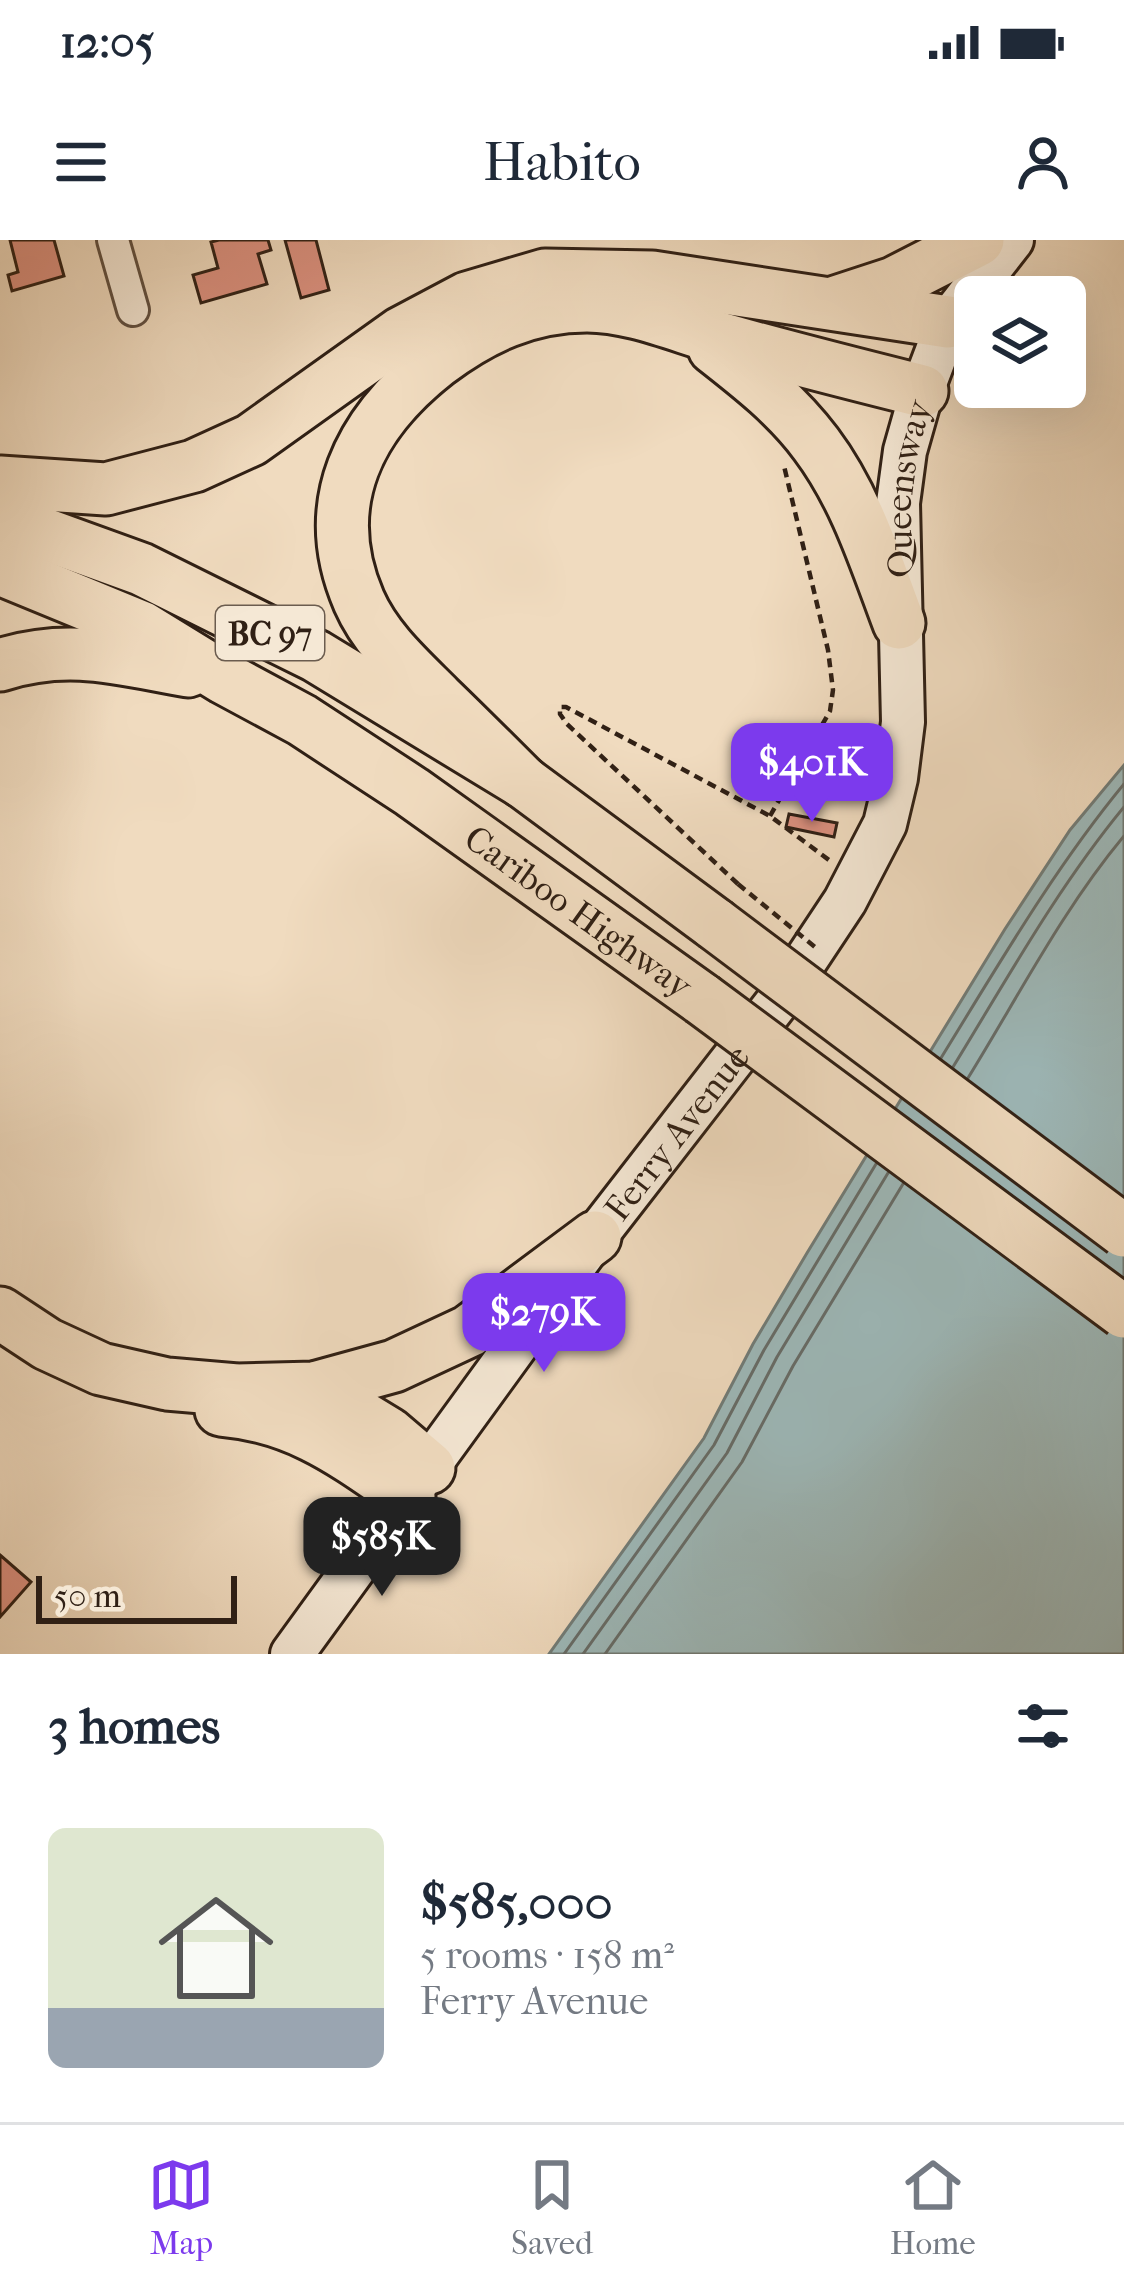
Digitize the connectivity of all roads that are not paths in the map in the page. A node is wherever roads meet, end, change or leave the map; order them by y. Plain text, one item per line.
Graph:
1 (113, 240) edge
2 (978, 240) edge
3 (1012, 240) edge
4 (830, 304) junction
5 (133, 310) dead end
6 (948, 322) junction
7 (690, 329) junction
8 (922, 391) junction
9 (0, 482) edge
10 (0, 518) edge
11 (0, 568) edge
12 (899, 622) junction
13 (0, 665) edge
14 (224, 678) junction
15 (523, 782) junction
16 (1124, 1231) edge
17 (595, 1237) junction
18 (1124, 1312) edge
19 (0, 1313) edge
20 (0, 1340) edge
21 (314, 1388) junction
22 (419, 1483) junction
23 (292, 1654) edge

1 - 5 street
2 - 4 highway
3 - 6 main road, Queensway
4 - 6 highway
4 - 9 highway
6 - 8 main road, Queensway
7 - 8 highway
7 - 12 highway
7 - 15 highway
8 - 12 main road, Queensway
10 - 15 highway, Cariboo Highway / BC 97
11 - 14 highway, Cariboo Highway / BC 97
12 - 17 main road, Ferry Avenue
13 - 14 highway
14 - 18 highway, Cariboo Highway / BC 97, bridge
15 - 16 highway, Cariboo Highway / BC 97, bridge
17 - 21 highway
17 - 22 main road, Ferry Avenue
19 - 21 highway
20 - 22 highway
21 - 22 highway
22 - 23 main road, Ferry Avenue

